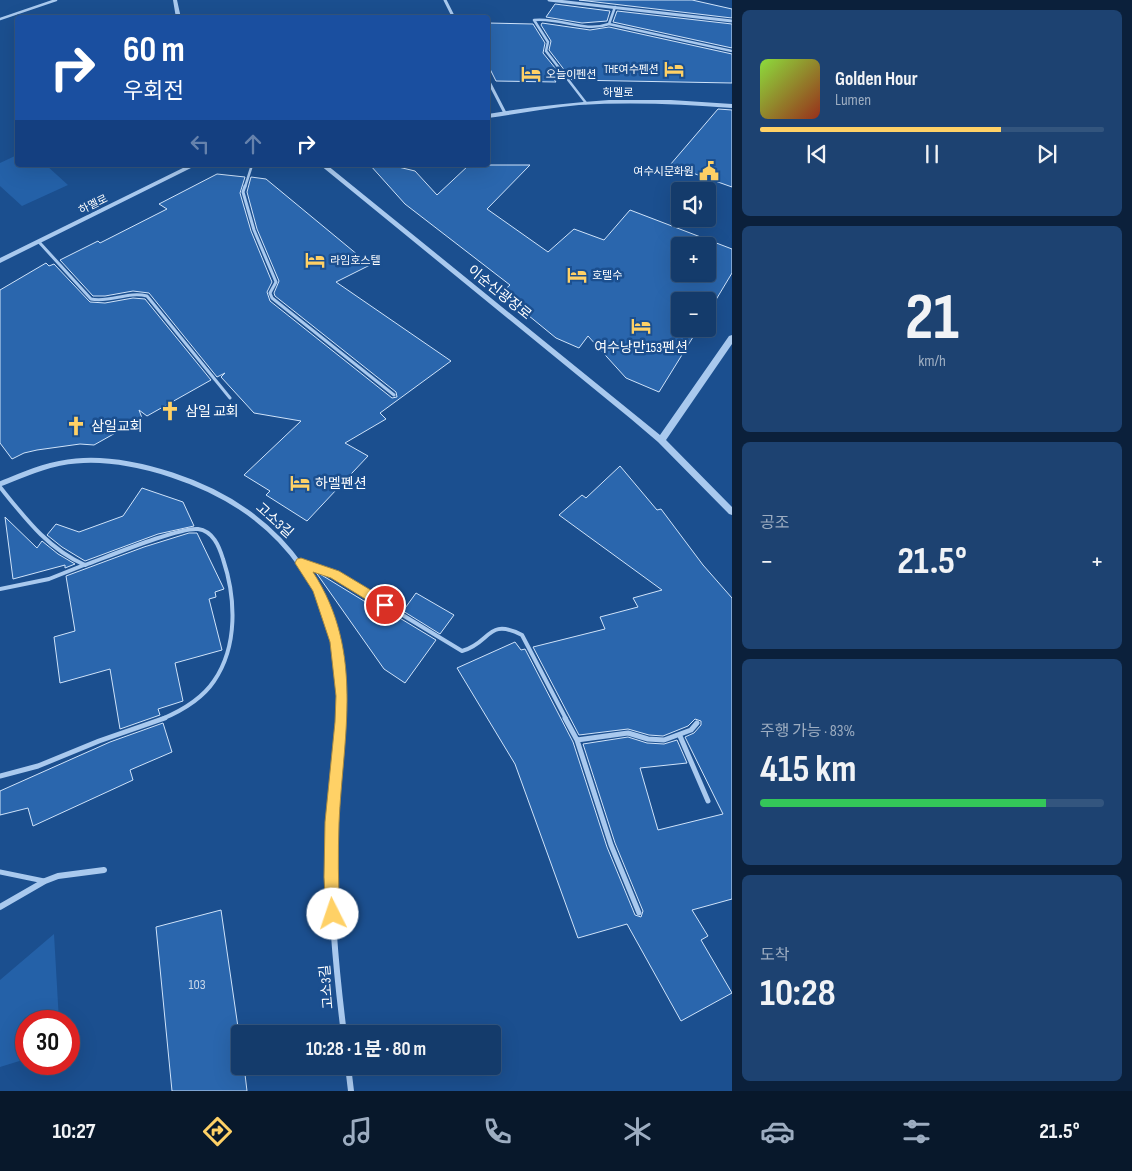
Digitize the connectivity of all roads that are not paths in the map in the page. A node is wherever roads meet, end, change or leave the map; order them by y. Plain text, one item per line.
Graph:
1 (56, 0) edge
2 (174, 0) edge
3 (445, 0) edge
4 (549, 0) edge
5 (614, 7) junction
6 (178, 15) edge
7 (452, 15) edge
8 (0, 19) edge
9 (732, 21) edge
10 (609, 24) junction
11 (732, 51) edge
12 (490, 84) edge
13 (586, 103) junction
14 (732, 106) edge
15 (505, 113) junction
16 (490, 116) edge
17 (190, 167) edge
18 (251, 167) edge
19 (324, 167) edge
20 (39, 242) junction
21 (0, 261) edge
22 (732, 338) edge
23 (394, 395) dead end
24 (230, 398) dead end
25 (661, 440) junction
26 (0, 485) edge
27 (732, 512) edge
28 (301, 563) junction
29 (86, 565) junction
30 (0, 589) edge
31 (697, 723) dead end
32 (680, 736) junction
33 (577, 740) junction
34 (0, 776) edge
35 (708, 800) dead end
36 (104, 870) dead end
37 (0, 872) edge
38 (45, 881) junction
39 (0, 907) edge
40 (639, 913) dead end
41 (343, 1025) edge
42 (349, 1075) edge
43 (351, 1091) edge

1 - 8 lane
2 - 6 street
3 - 7 street
4 - 5 street
5 - 9 street
5 - 10 lane
10 - 11 lane
10 - 13 lane
12 - 15 street
13 - 14 street, 하멜로
13 - 15 street, 하멜로
15 - 16 street, 하멜로
17 - 20 street, 하멜로
18 - 23 lane
19 - 25 street, 이순신광장로
20 - 21 street, 하멜로
20 - 24 lane
22 - 25 street
25 - 27 street, 이순신광장로
26 - 28 street, 고소3길
26 - 29 lane
28 - 33 lane
28 - 41 street, 고소3길
29 - 30 lane
29 - 34 lane
31 - 32 lane
32 - 33 lane
32 - 35 lane
33 - 40 lane
36 - 38 street
37 - 38 lane
38 - 39 street
42 - 43 street

